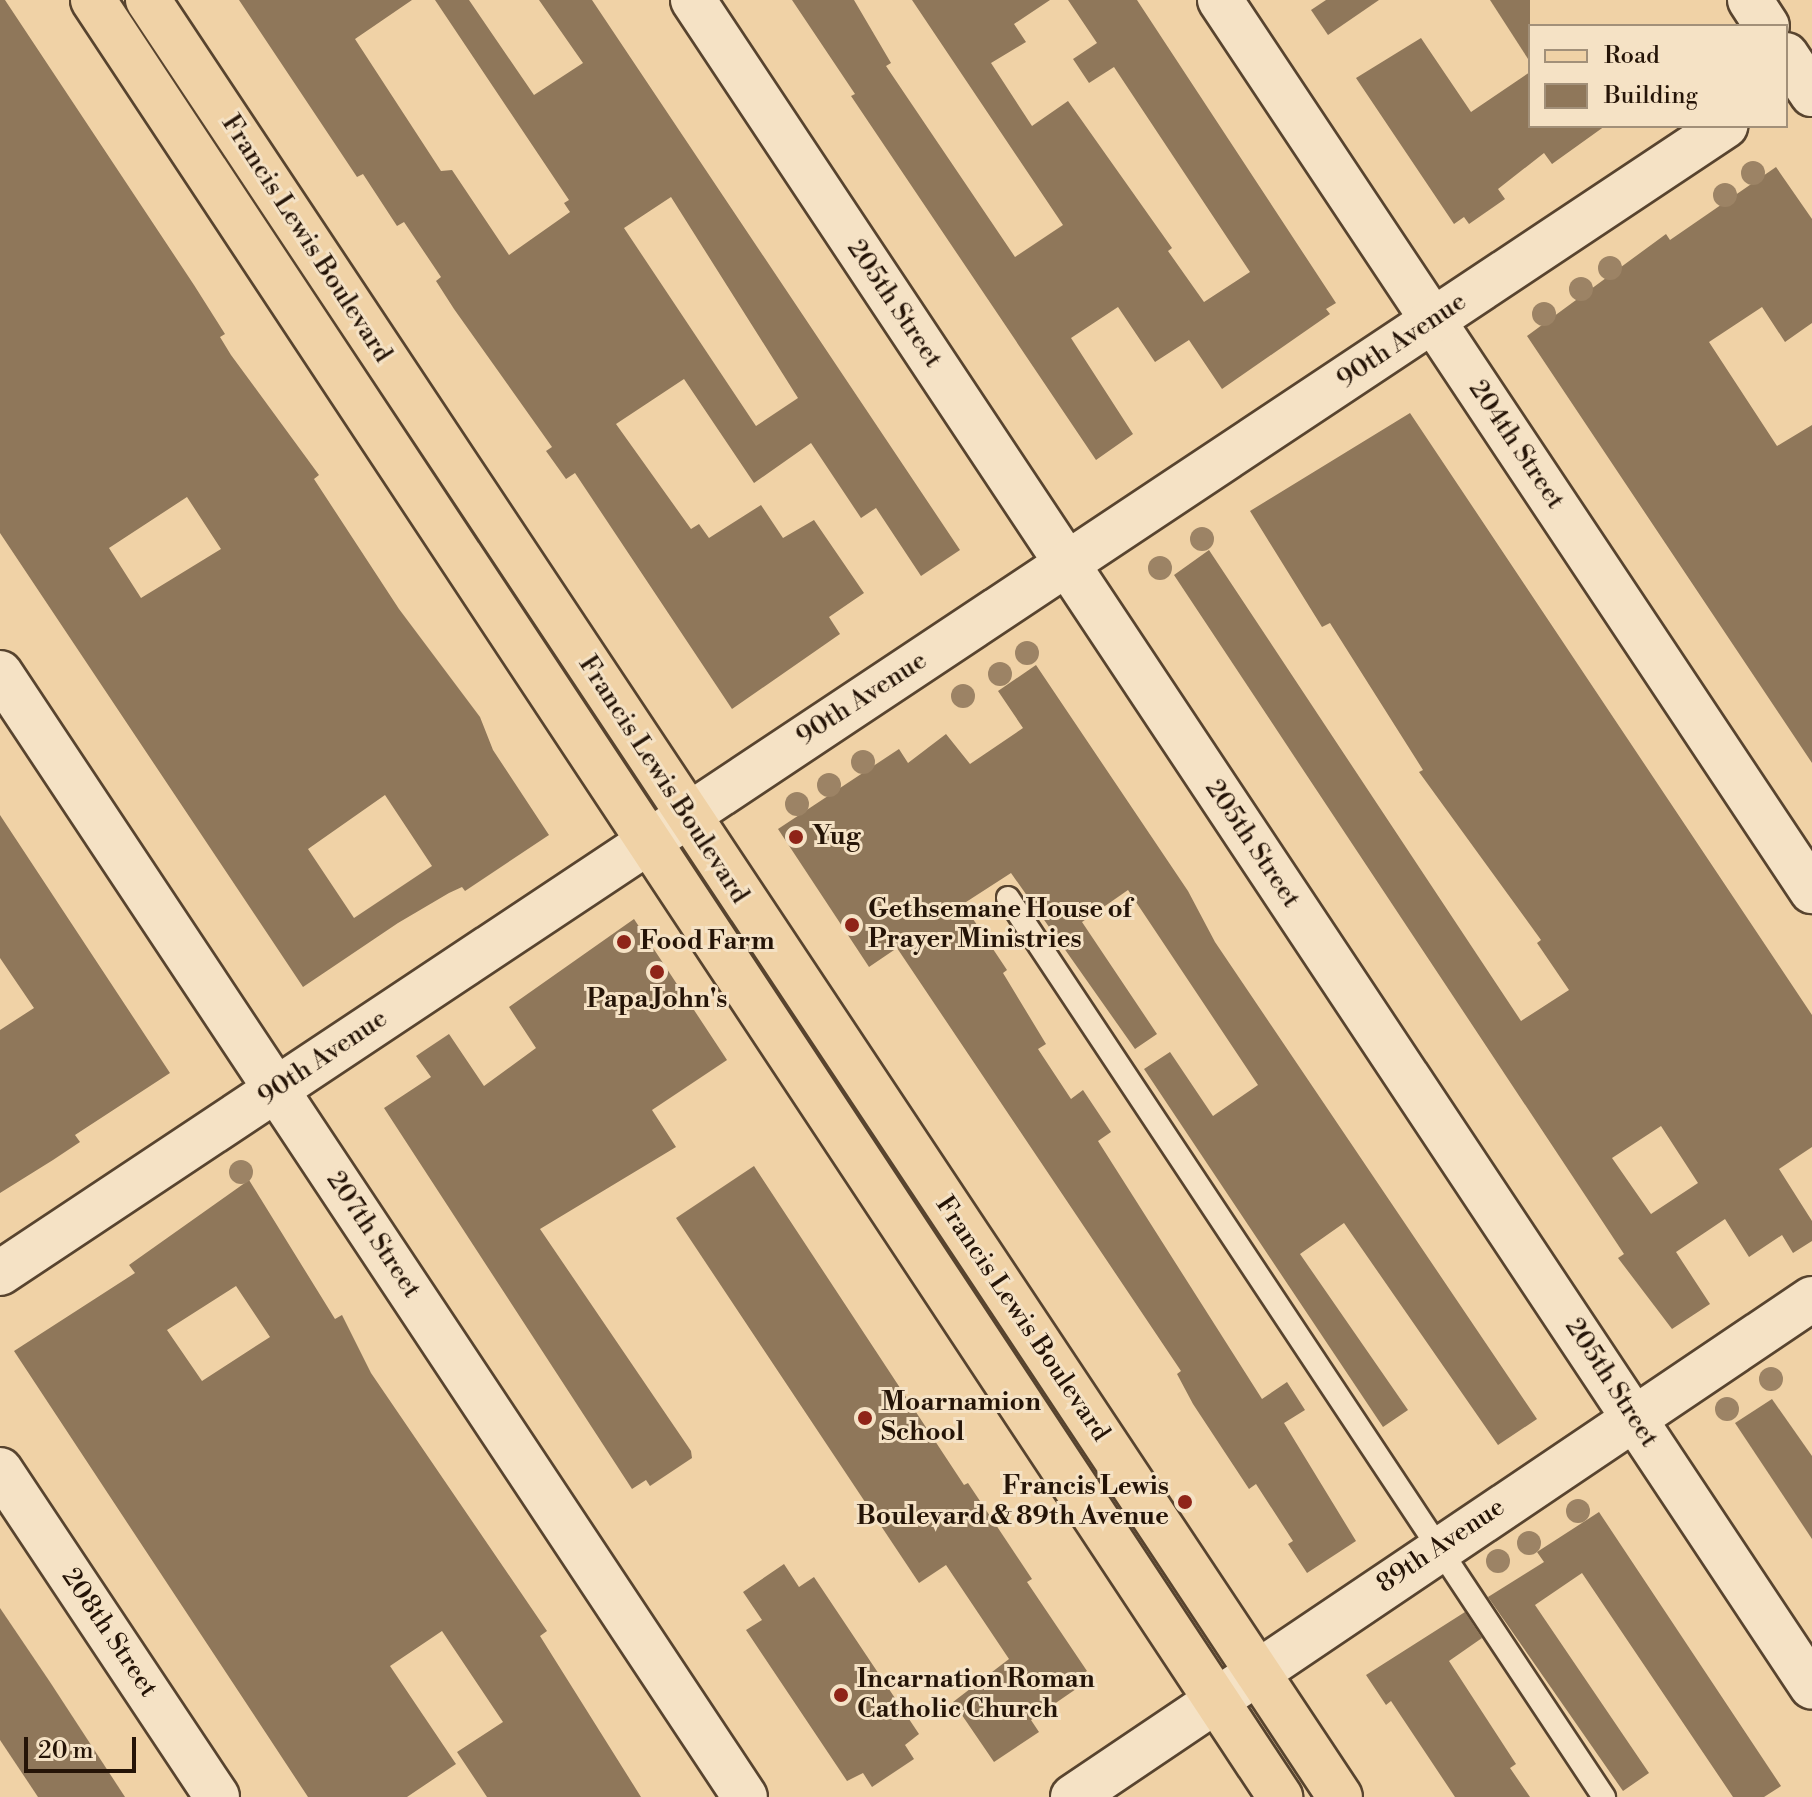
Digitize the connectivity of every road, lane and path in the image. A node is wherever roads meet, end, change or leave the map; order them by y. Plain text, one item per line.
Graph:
1 (93, 0) edge
2 (148, 0) edge
3 (693, 0) edge
4 (1220, 0) edge
5 (1750, 0) edge
6 (1766, 24) edge
7 (1722, 128) edge
8 (1433, 321) junction
9 (1066, 565) junction
10 (0, 673) edge
11 (686, 815) junction
12 (651, 839) junction
13 (1812, 891) edge
14 (1008, 898) dead end
15 (276, 1090) junction
16 (0, 1273) edge
17 (1812, 1299) edge
18 (1634, 1418) junction
19 (0, 1470) edge
20 (1439, 1547) junction
21 (1256, 1670) junction
22 (1812, 1687) edge
23 (1216, 1698) junction
24 (217, 1797) edge
25 (745, 1797) edge
26 (1073, 1797) edge
27 (1280, 1797) edge
28 (1340, 1797) edge
29 (1604, 1797) edge

1 - 12 main road, Francis Lewis Boulevard
2 - 11 main road, Francis Lewis Boulevard
3 - 9 street, 205th Street
4 - 8 street, 204th Street
5 - 6 street
7 - 8 street, 90th Avenue
8 - 9 street, 90th Avenue
8 - 13 street, 204th Street
9 - 11 street, 90th Avenue
9 - 18 street, 205th Street
10 - 15 street, 207th Street
11 - 12 street, 90th Avenue
11 - 21 main road, Francis Lewis Boulevard
12 - 15 street, 90th Avenue
12 - 23 main road, Francis Lewis Boulevard
14 - 20 lane
15 - 16 street, 90th Avenue
15 - 25 street, 207th Street
17 - 18 street, 89th Avenue
18 - 20 street, 89th Avenue
18 - 22 street, 205th Street
19 - 24 street, 208th Street
20 - 21 street, 89th Avenue
20 - 29 lane
21 - 23 street, 89th Avenue
21 - 28 main road, Francis Lewis Boulevard
23 - 26 street, 89th Avenue
23 - 27 main road, Francis Lewis Boulevard

